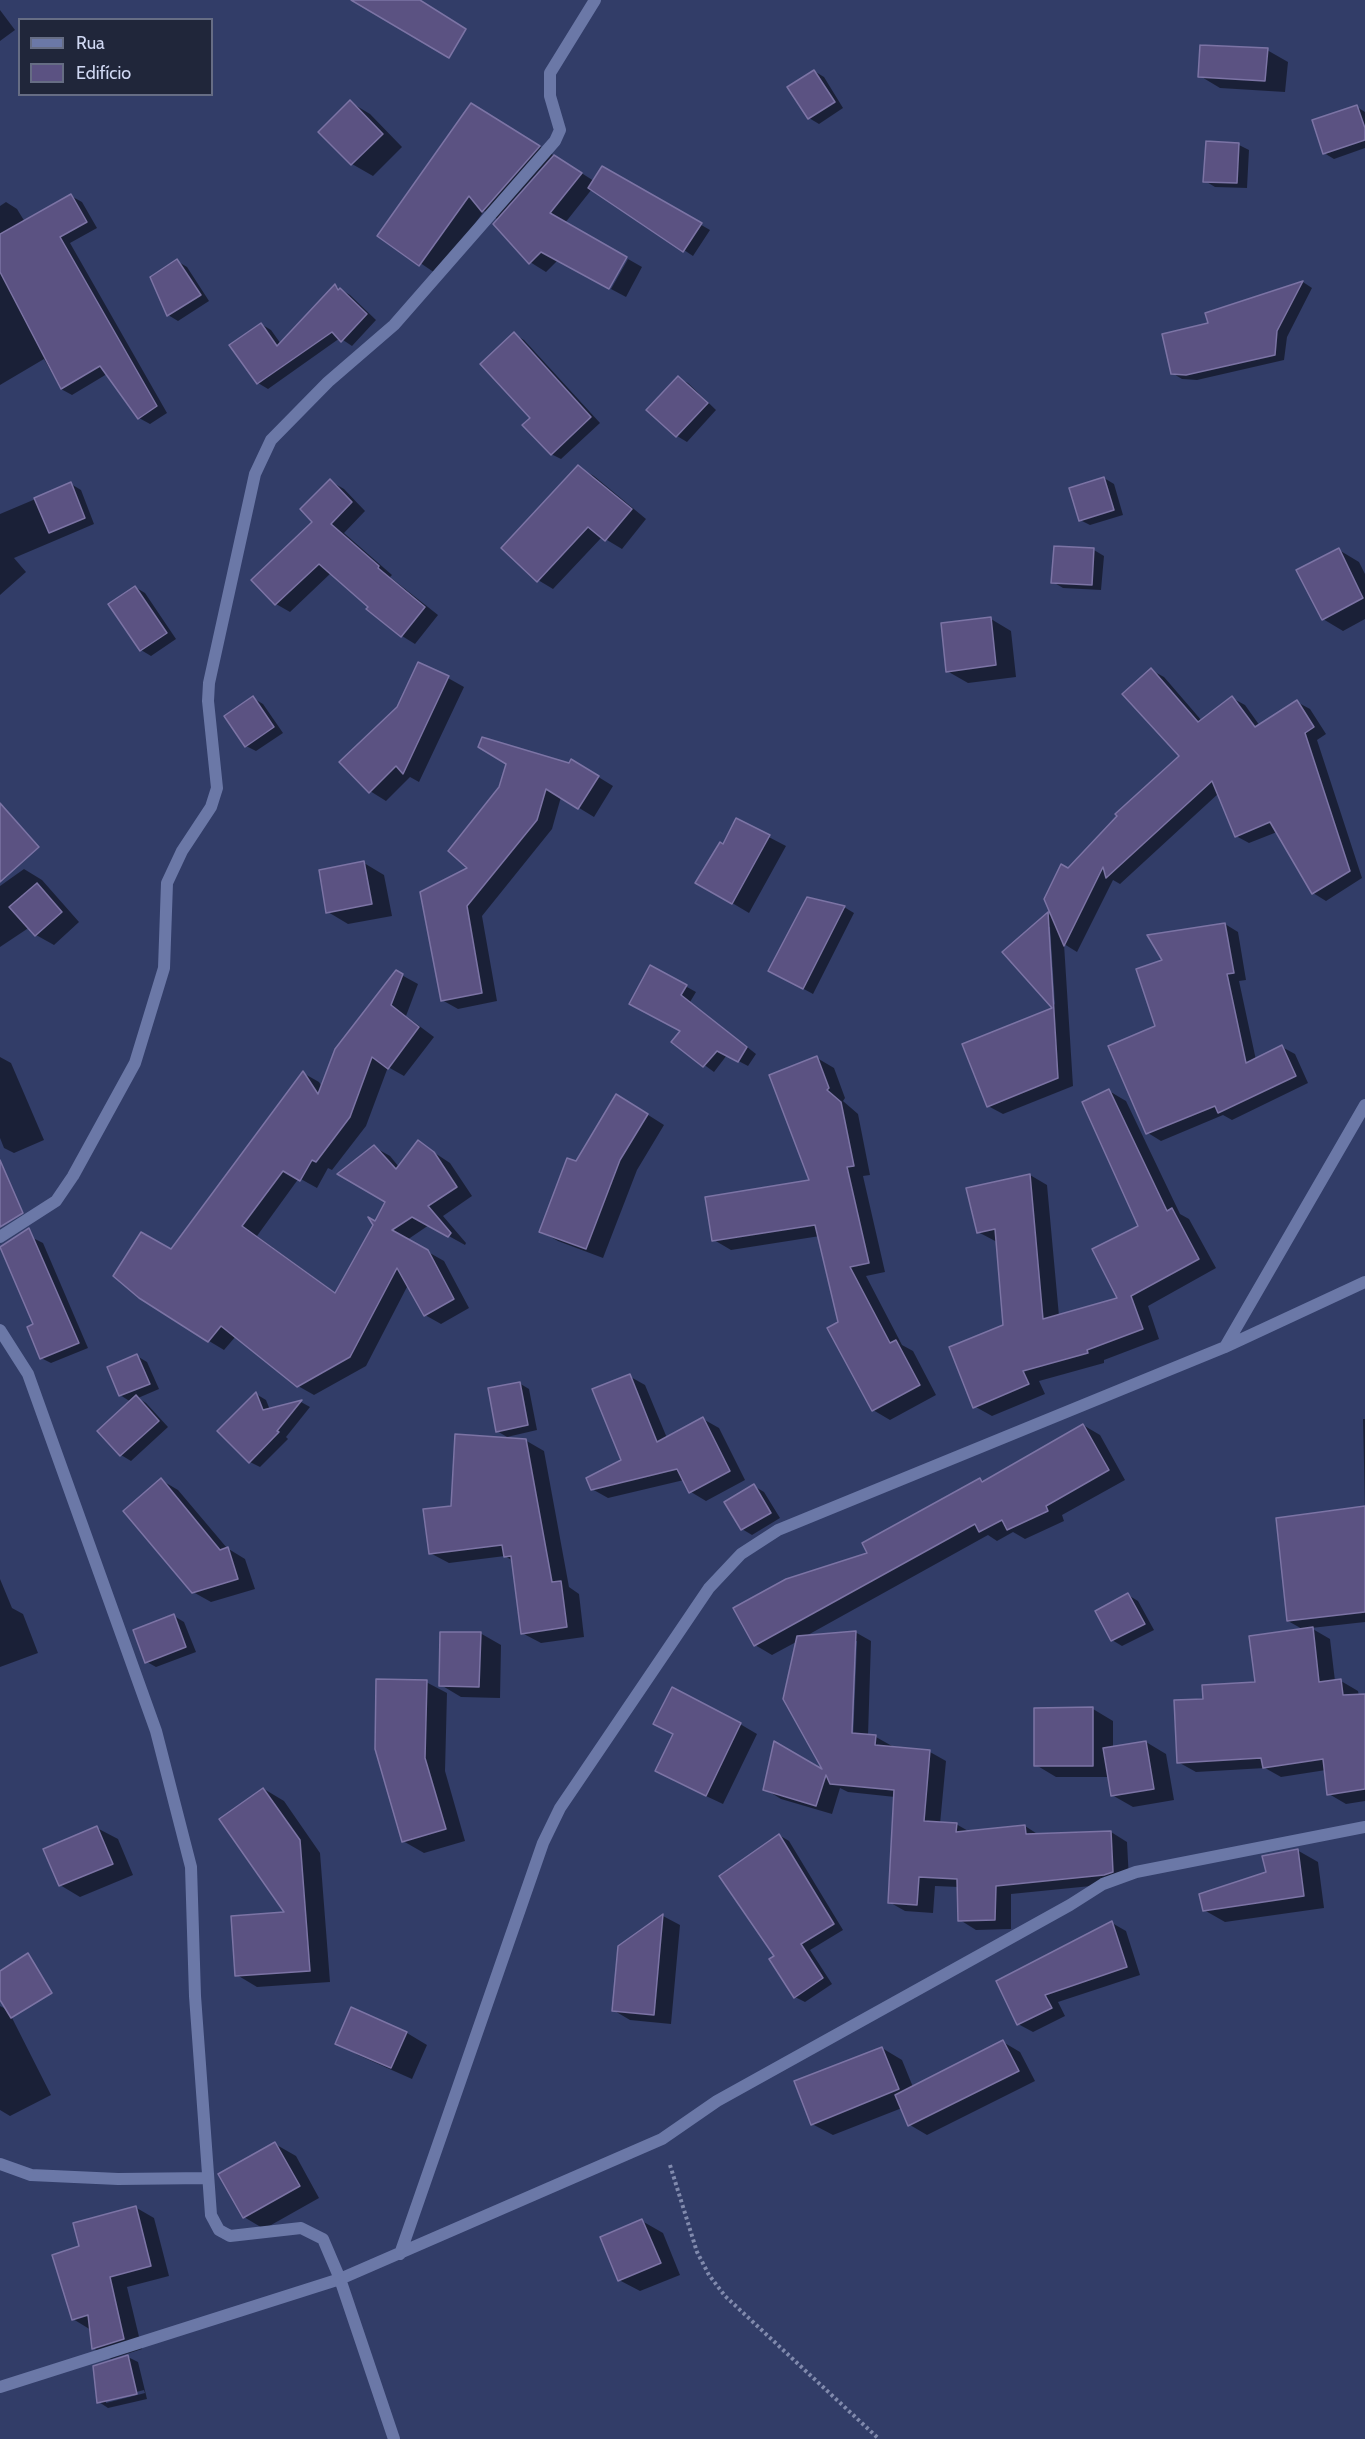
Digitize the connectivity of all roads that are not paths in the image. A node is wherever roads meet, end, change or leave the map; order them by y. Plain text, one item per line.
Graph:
1 (595, 0) edge
2 (1365, 1105) edge
3 (0, 1237) edge
4 (1365, 1282) edge
5 (0, 1332) edge
6 (1225, 1347) junction
7 (1365, 1827) edge
8 (0, 2164) edge
9 (208, 2178) junction
10 (400, 2254) junction
11 (340, 2279) junction
12 (0, 2386) edge
13 (394, 2439) edge

1 - 3 street
2 - 6 street
4 - 6 street
5 - 9 street
6 - 10 street
7 - 10 street
8 - 9 street
9 - 11 street
10 - 11 street
11 - 12 street
11 - 13 street

